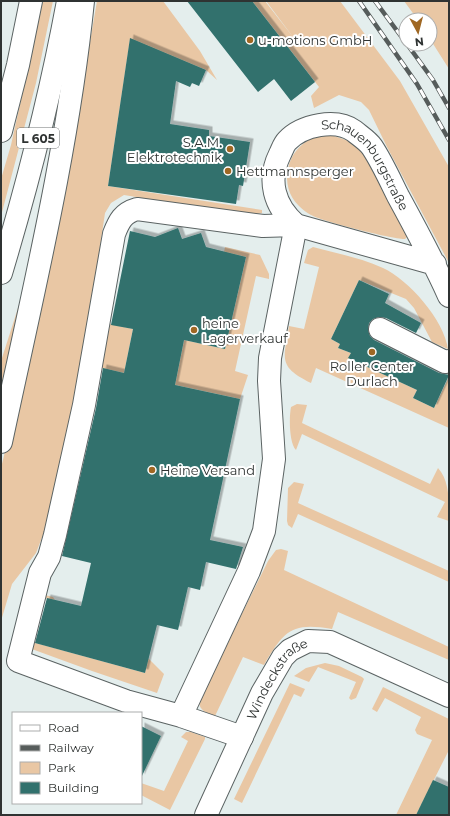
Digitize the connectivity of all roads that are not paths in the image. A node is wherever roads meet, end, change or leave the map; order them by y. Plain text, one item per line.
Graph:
1 (31, 1) edge
2 (68, 1) edge
3 (83, 1) edge
4 (1, 131) edge
5 (296, 225) junction
6 (435, 264) junction
7 (1, 273) edge
8 (449, 296) edge
9 (380, 329) dead end
10 (449, 361) edge
11 (1, 442) edge
12 (449, 696) edge
13 (181, 716) junction
14 (242, 737) junction
15 (206, 815) edge

1 - 4 main road, L 605
2 - 7 main road, L 605
3 - 11 main road
5 - 6 main road
5 - 6 main road, Schauenburgstraße
5 - 13 main road
5 - 13 main road
6 - 8 main road, Schauenburgstraße
9 - 10 main road
12 - 14 main road, Windeckstraße
13 - 14 main road
14 - 15 main road, Windeckstraße

